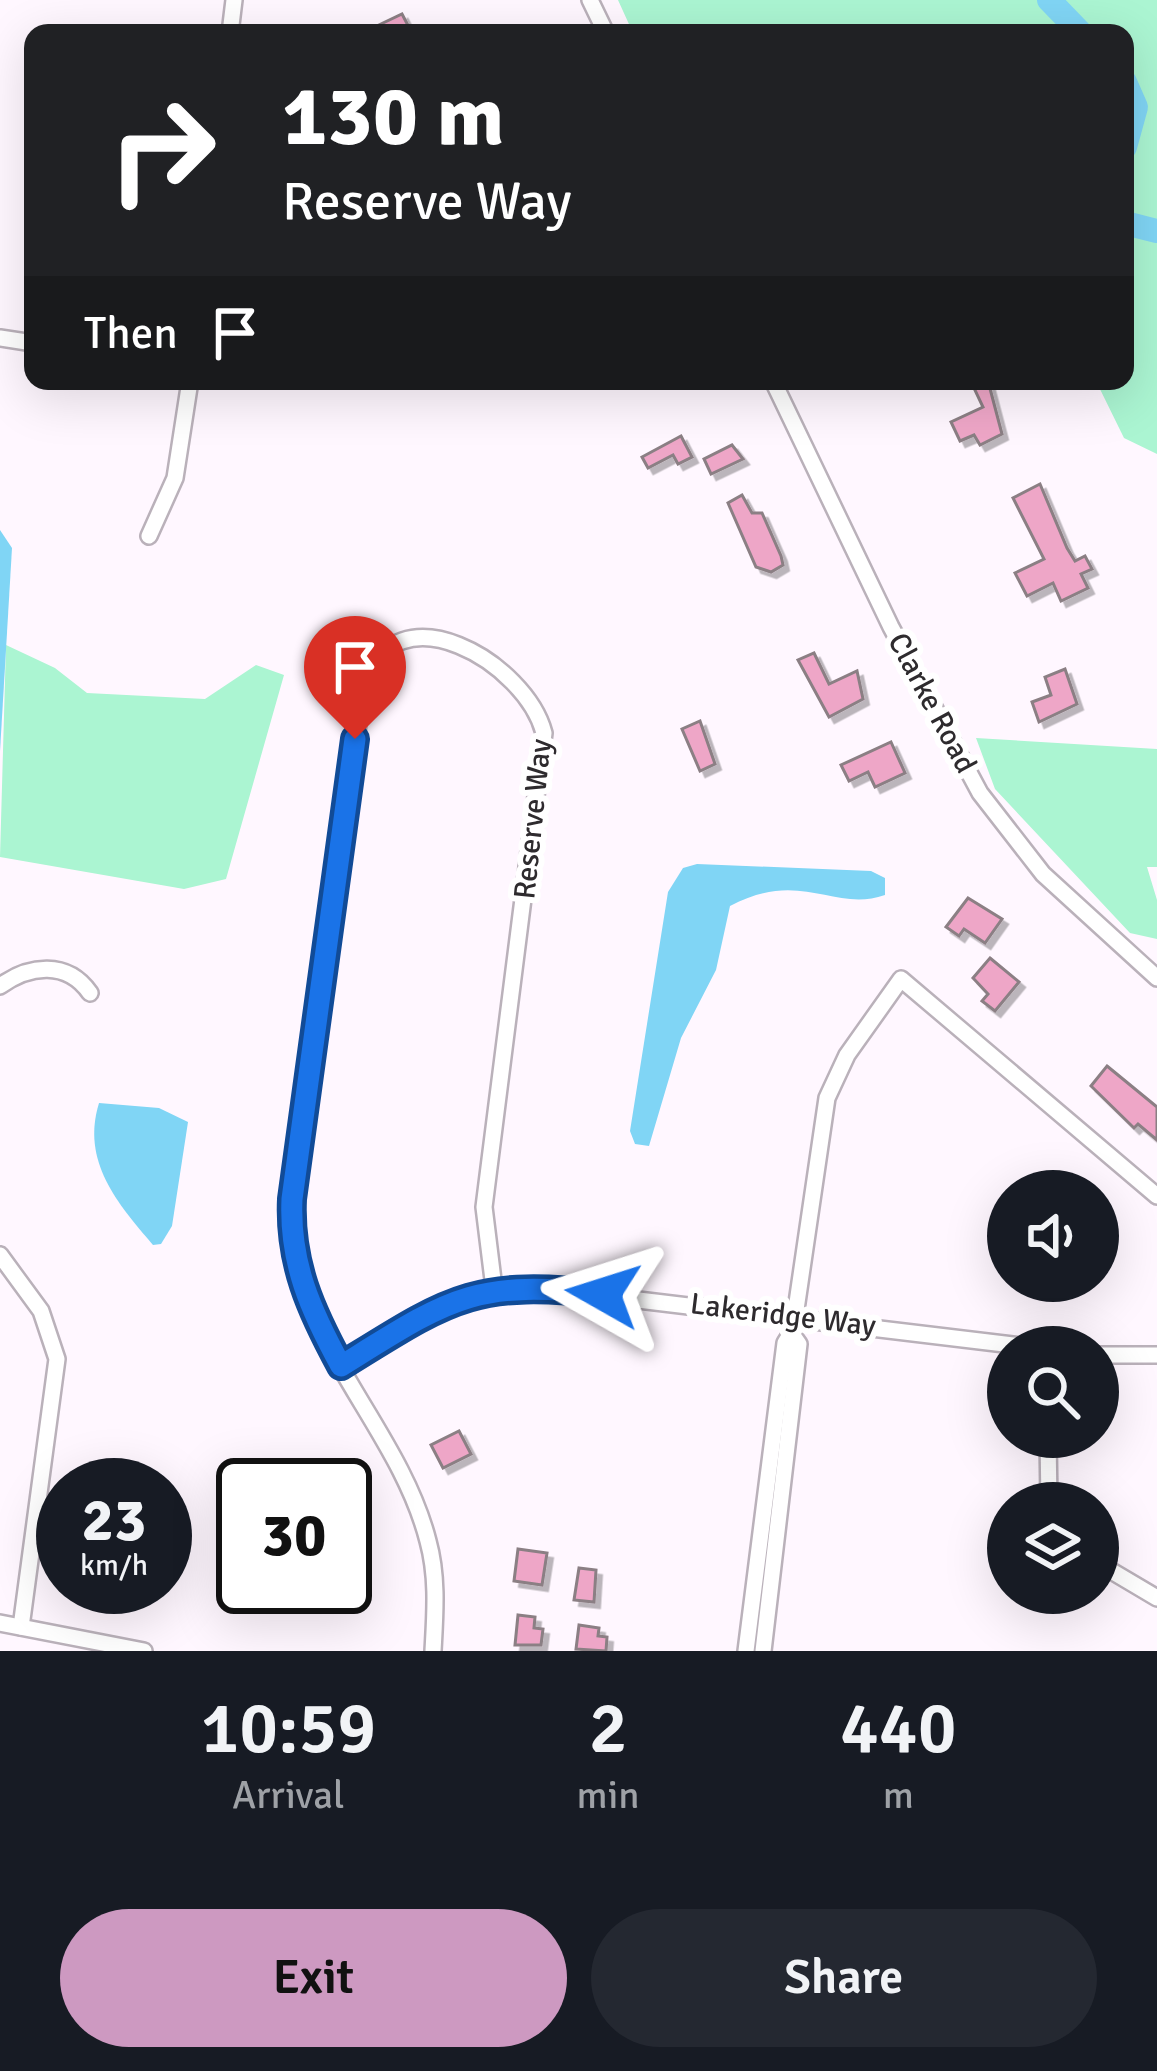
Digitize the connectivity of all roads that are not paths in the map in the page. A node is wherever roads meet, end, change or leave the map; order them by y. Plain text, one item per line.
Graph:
1 (189, 390) edge
2 (777, 390) edge
3 (148, 536) dead end
4 (1157, 978) edge
5 (0, 986) edge
6 (90, 993) dead end
7 (1157, 1196) edge
8 (0, 1255) edge
9 (494, 1288) junction
10 (795, 1316) junction
11 (792, 1334) junction
12 (987, 1341) edge
13 (1119, 1355) edge
14 (1157, 1355) edge
15 (341, 1366) junction
16 (1119, 1575) edge
17 (1157, 1598) edge
18 (0, 1623) edge
19 (21, 1628) junction
20 (140, 1651) edge
21 (433, 1651) edge
22 (746, 1651) edge
23 (763, 1651) edge

1 - 3 street
2 - 4 street, Clarke Road
5 - 6 street
7 - 10 street
8 - 19 street
9 - 10 street, Lakeridge Way
9 - 15 street, Lakeridge Way
9 - 15 street, Reserve Way
10 - 11 street
10 - 12 street, Lakeridge Way
11 - 22 street
11 - 23 street
13 - 14 street
15 - 21 street, Reserve Way
16 - 17 street
18 - 19 street
19 - 20 street

